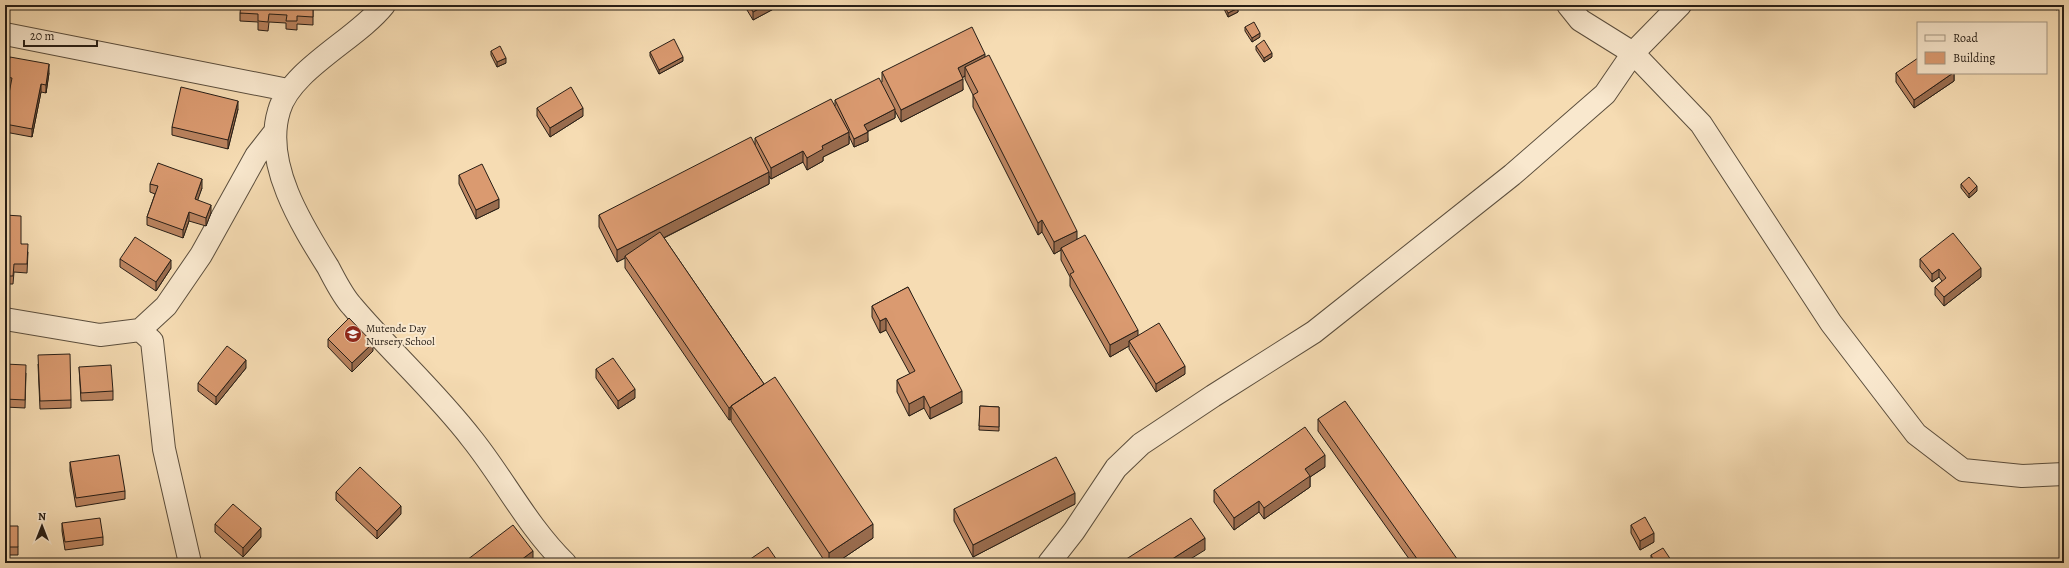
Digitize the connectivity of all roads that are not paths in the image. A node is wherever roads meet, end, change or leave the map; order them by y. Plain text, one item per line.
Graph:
1 (384, 5) edge
2 (1568, 5) edge
3 (1680, 5) edge
4 (5, 34) edge
5 (1633, 53) junction
6 (288, 90) junction
7 (274, 133) junction
8 (5, 319) edge
9 (140, 330) junction
10 (2064, 474) edge
11 (190, 563) edge
12 (565, 563) edge
13 (1049, 563) edge

1 - 6 street
2 - 5 street
3 - 5 street
4 - 6 street
5 - 10 street
5 - 13 street
6 - 7 street
7 - 9 street
7 - 12 street
8 - 9 street
9 - 11 street

